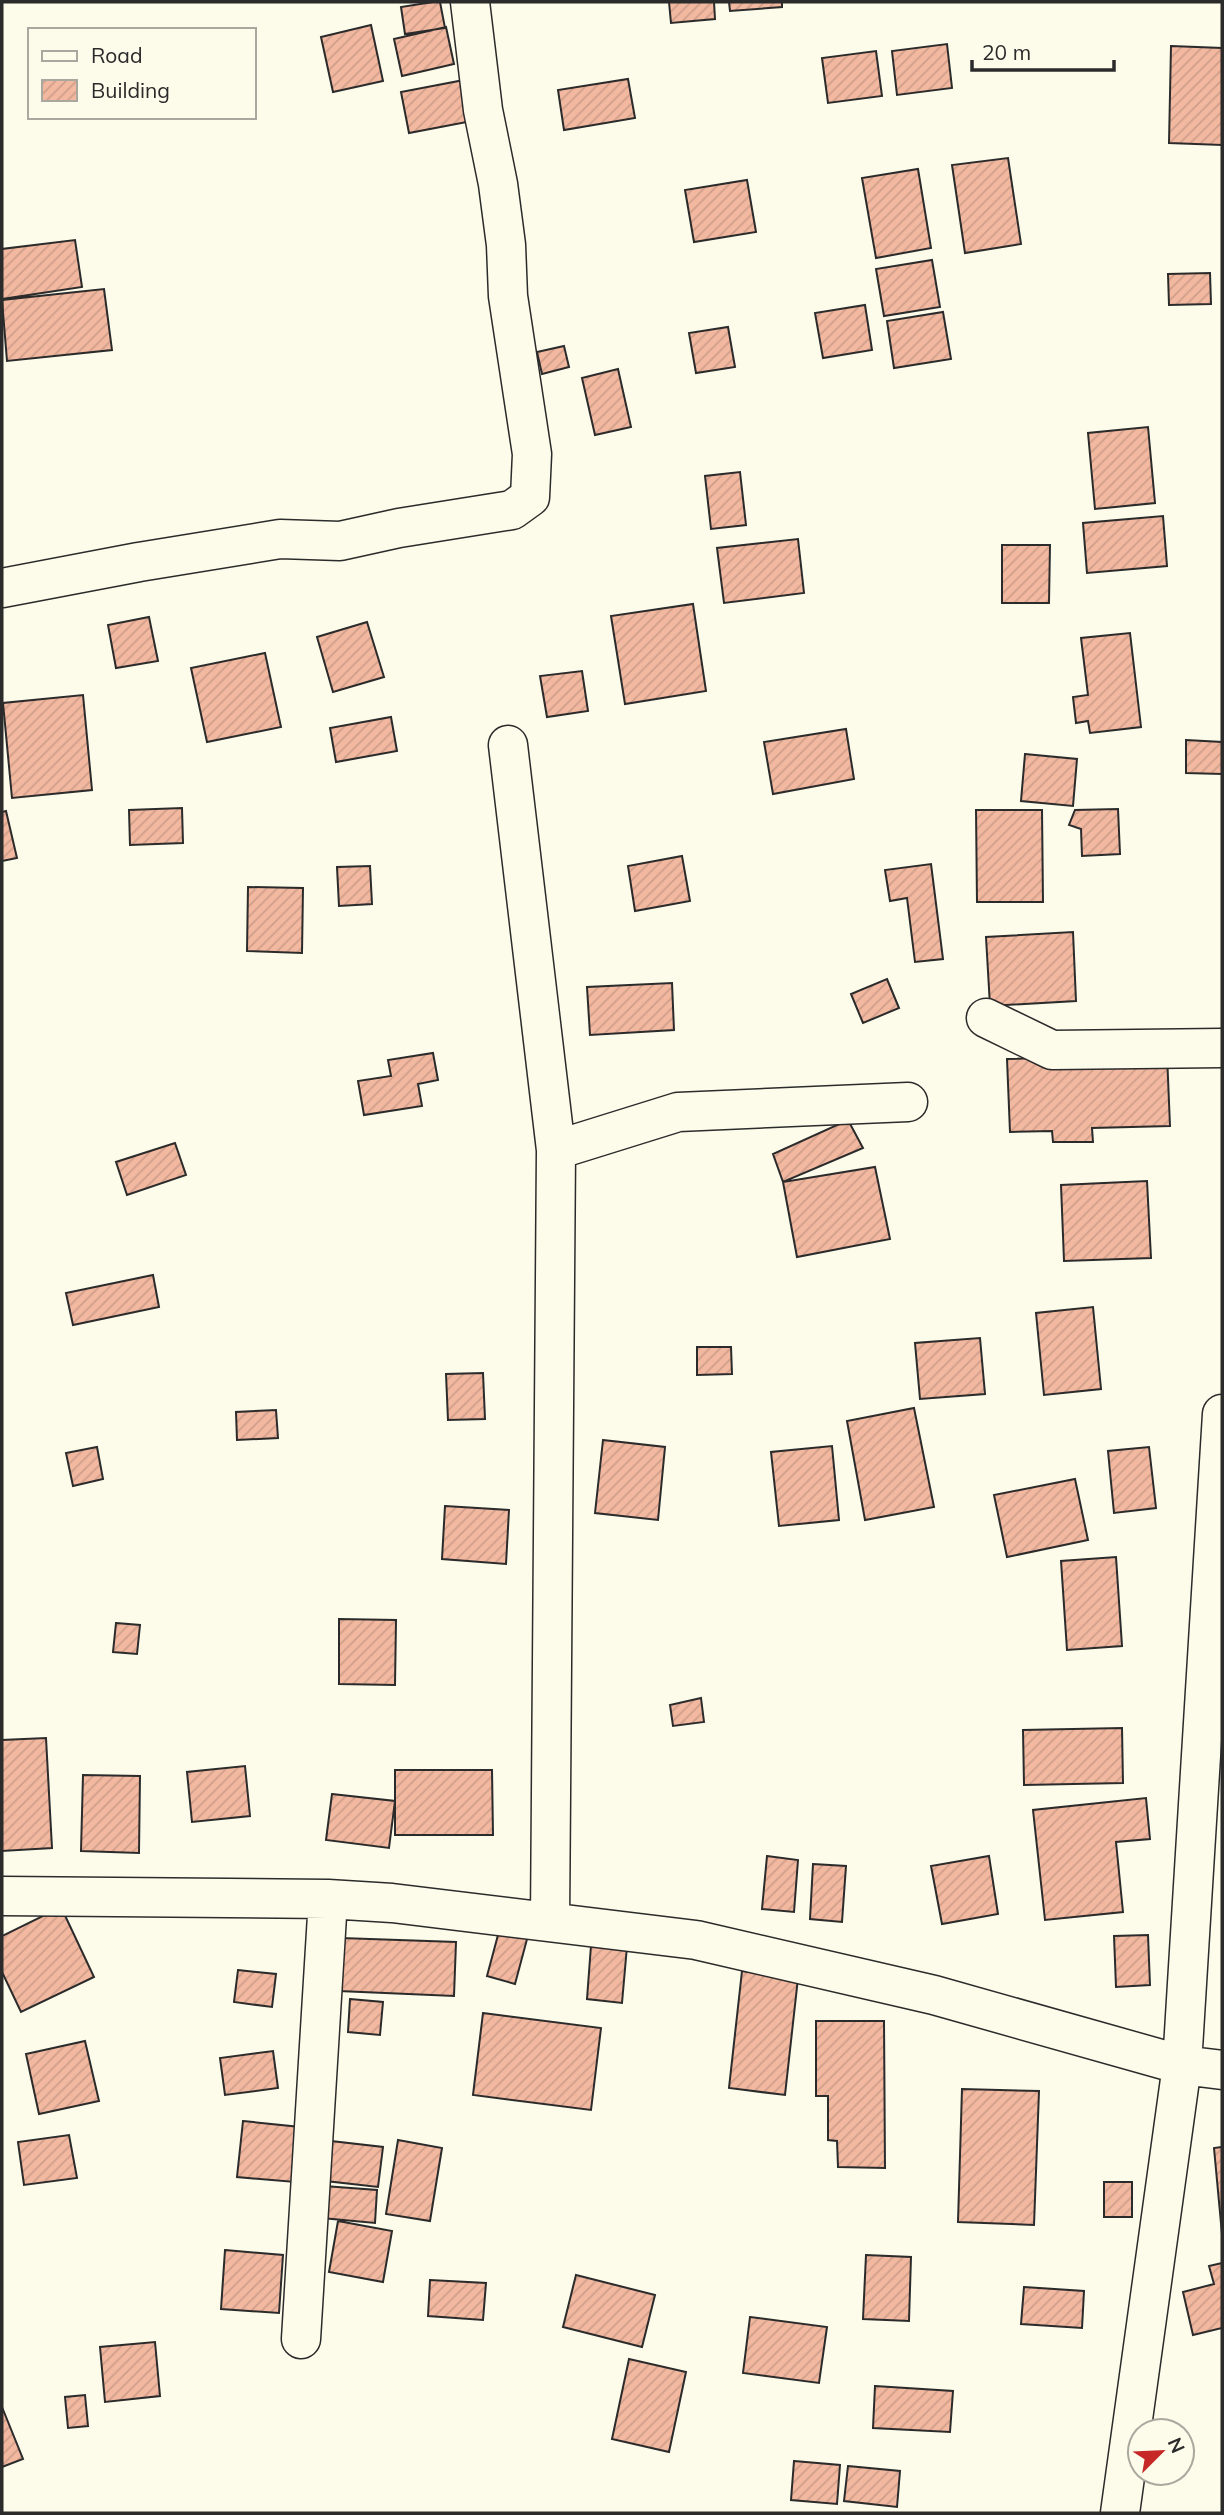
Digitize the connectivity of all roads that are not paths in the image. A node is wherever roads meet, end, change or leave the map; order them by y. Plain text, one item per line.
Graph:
1 (470, 2) edge
2 (2, 588) edge
3 (508, 745) dead end
4 (986, 1018) dead end
5 (1222, 1048) edge
6 (908, 1102) dead end
7 (556, 1150) junction
8 (1222, 1414) edge
9 (2, 1896) edge
10 (328, 1899) junction
11 (550, 1922) junction
12 (1182, 2065) junction
13 (1222, 2070) edge
14 (301, 2339) dead end
15 (1120, 2513) edge

1 - 2 street
3 - 7 street
4 - 5 street
6 - 7 street
7 - 11 street
8 - 12 street
9 - 10 street
10 - 11 street
10 - 14 street
11 - 12 street
12 - 13 street
12 - 15 street

